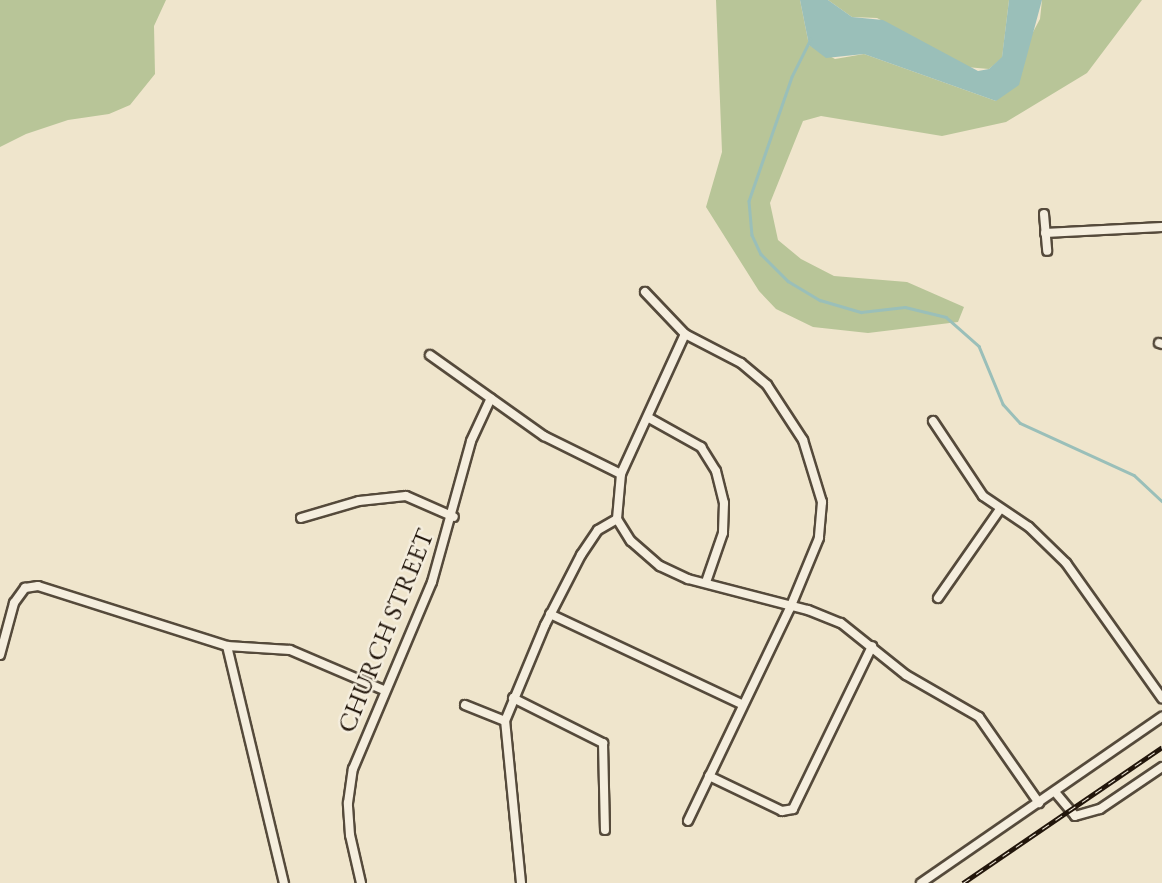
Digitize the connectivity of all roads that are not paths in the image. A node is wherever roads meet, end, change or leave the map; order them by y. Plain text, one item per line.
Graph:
1 (1044, 215) dead end
2 (1162, 226) edge
3 (1045, 233) junction
4 (1047, 251) dead end
5 (645, 292) dead end
6 (685, 334) junction
7 (430, 355) dead end
8 (491, 398) junction
9 (649, 418) junction
10 (933, 421) dead end
11 (621, 474) junction
12 (1000, 509) junction
13 (454, 517) junction
14 (302, 518) dead end
15 (617, 519) junction
16 (706, 582) junction
17 (938, 598) dead end
18 (790, 608) junction
19 (550, 614) junction
20 (227, 646) junction
21 (872, 646) junction
22 (0, 655) edge
23 (384, 690) junction
24 (513, 698) junction
25 (1162, 698) edge
26 (465, 705) dead end
27 (743, 705) junction
28 (1162, 717) edge
29 (505, 721) junction
30 (1162, 767) edge
31 (709, 776) junction
32 (1055, 792) junction
33 (1039, 803) junction
34 (688, 821) dead end
35 (605, 830) dead end
36 (284, 883) edge
37 (360, 883) edge
38 (521, 883) edge
39 (921, 883) edge

1 - 3 street
2 - 3 street
3 - 4 street
5 - 6 street
6 - 9 street
6 - 18 street
7 - 8 street
8 - 11 street
8 - 13 street, CHURCH STREET
9 - 11 street
9 - 16 street
10 - 12 street
11 - 15 street
12 - 17 street
12 - 25 street
13 - 14 street
13 - 23 street, CHURCH STREET
15 - 16 street
15 - 19 street
16 - 18 street
18 - 21 street
18 - 27 street
19 - 24 street
19 - 27 street
20 - 22 street
20 - 23 street
20 - 36 street
21 - 31 street
21 - 33 street
23 - 37 street, CHURCH STREET
24 - 29 street
24 - 35 street
26 - 29 street
27 - 31 street
28 - 32 street
29 - 38 street
30 - 32 street
31 - 34 street
32 - 33 street
33 - 39 street

